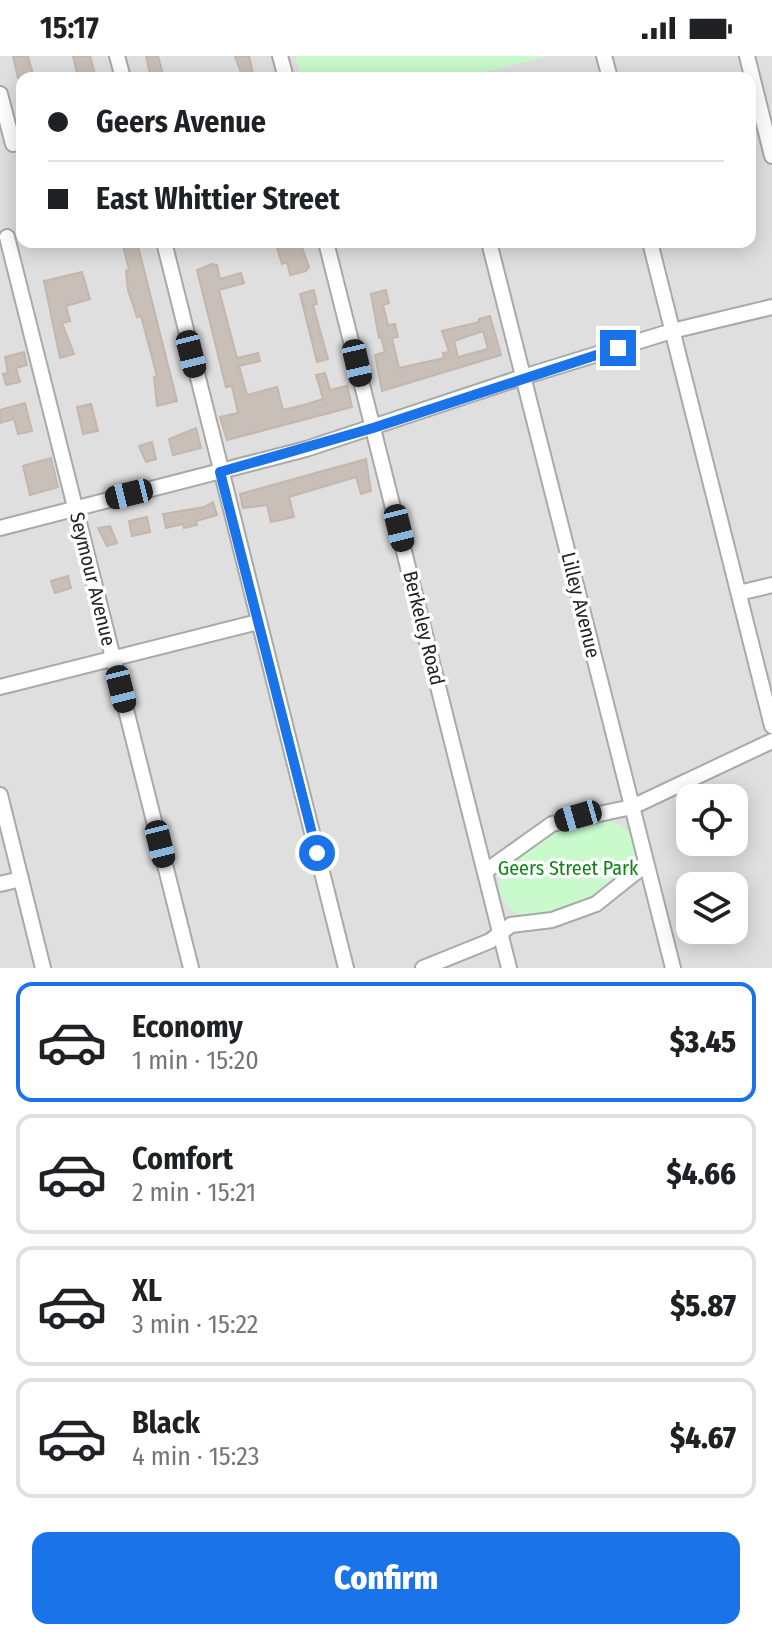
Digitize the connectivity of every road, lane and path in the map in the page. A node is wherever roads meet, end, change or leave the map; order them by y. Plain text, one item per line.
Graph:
1 (756, 92) edge
2 (0, 94) edge
3 (13, 144) dead end
4 (772, 156) edge
5 (7, 237) dead end
6 (165, 248) edge
7 (328, 248) edge
8 (491, 248) edge
9 (651, 248) edge
10 (772, 307) edge
11 (672, 331) junction
12 (523, 377) junction
13 (373, 428) junction
14 (220, 472) junction
15 (75, 508) junction
16 (0, 528) edge
17 (772, 585) edge
18 (739, 593) junction
19 (258, 622) junction
20 (113, 658) junction
21 (0, 687) edge
22 (772, 726) edge
23 (772, 741) edge
24 (0, 795) edge
25 (632, 807) junction
26 (646, 864) junction
27 (486, 871) junction
28 (21, 879) junction
29 (0, 884) edge
30 (500, 933) junction
31 (43, 968) edge
32 (191, 968) edge
33 (346, 968) edge
34 (423, 968) edge
35 (509, 968) edge
36 (673, 968) edge

1 - 4 street
2 - 3 street
5 - 15 street, Seymour Avenue
6 - 14 street
7 - 13 street, Berkeley Road
8 - 12 street, Lilley Avenue
9 - 11 street
10 - 11 street
11 - 12 street
11 - 18 street
12 - 13 street
12 - 25 street, Lilley Avenue
13 - 14 street
13 - 27 street, Berkeley Road
14 - 15 street
14 - 19 street
15 - 16 street
15 - 20 street, Seymour Avenue
17 - 18 street
18 - 22 street
19 - 20 street
19 - 33 street
20 - 21 street
20 - 32 street, Seymour Avenue
23 - 25 street
24 - 28 street
25 - 26 street, Lilley Avenue
25 - 27 street
26 - 30 street
26 - 36 street, Lilley Avenue
27 - 30 street, Berkeley Road
28 - 29 street
28 - 31 street
30 - 34 street
30 - 35 street, Berkeley Road

